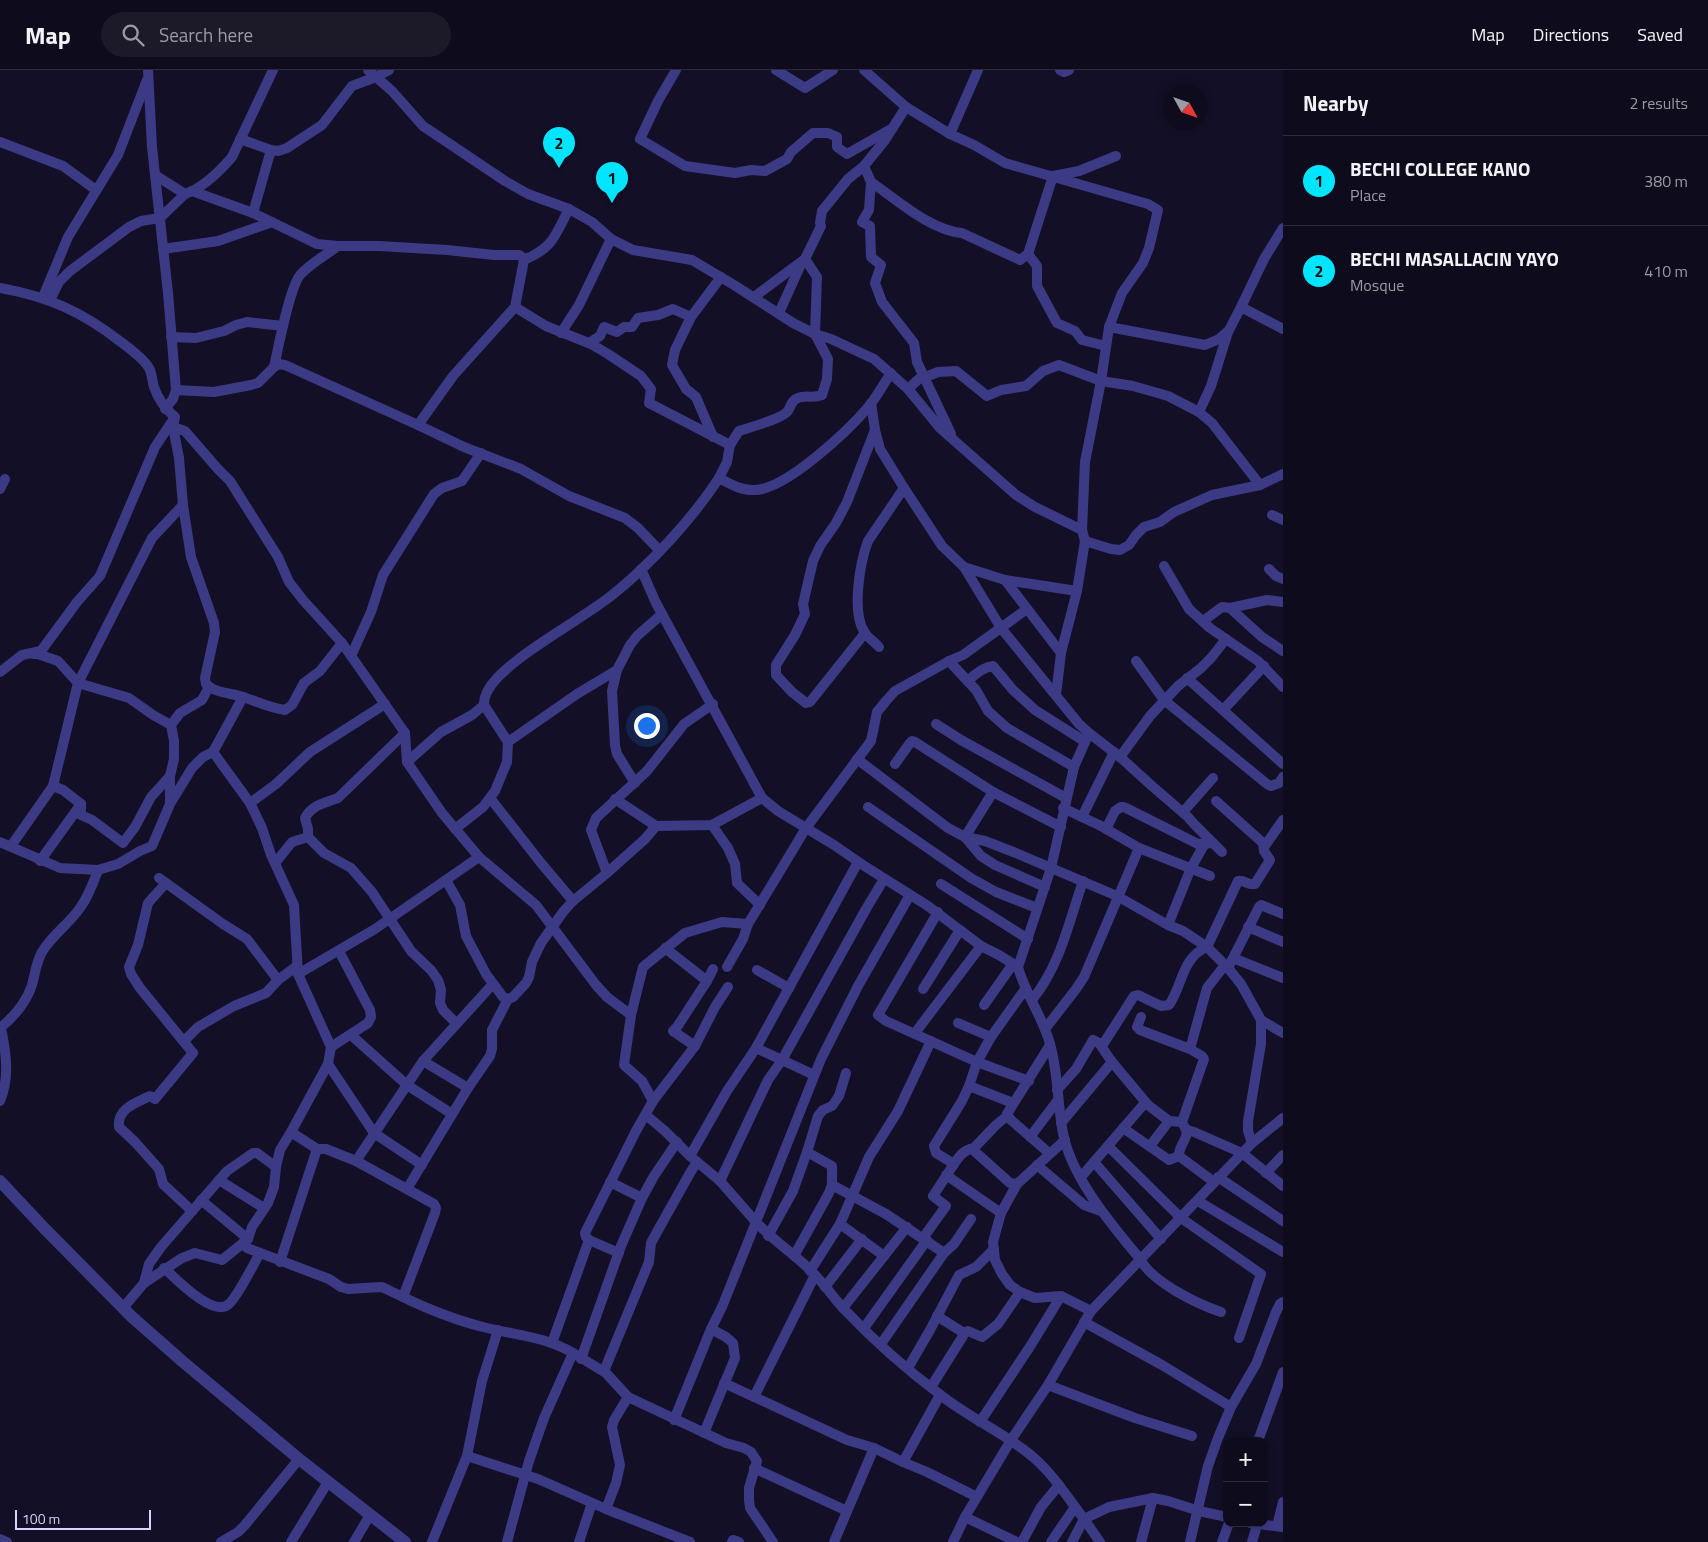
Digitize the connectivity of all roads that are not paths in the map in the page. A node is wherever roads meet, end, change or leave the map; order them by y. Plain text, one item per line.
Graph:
1 (273, 70) edge
2 (389, 70) edge
3 (676, 70) edge
4 (776, 70) edge
5 (833, 70) edge
6 (864, 70) edge
7 (978, 70) edge
8 (1060, 70) edge
9 (1069, 70) edge
10 (148, 74) edge
11 (372, 74) edge
12 (906, 107) junction
13 (892, 129) junction
14 (950, 134) junction
15 (240, 139) junction
16 (0, 142) edge
17 (271, 150) junction
18 (1116, 156) dead end
19 (864, 166) junction
20 (155, 175) junction
21 (1053, 176) junction
22 (871, 182) junction
23 (96, 190) junction
24 (188, 192) junction
25 (569, 209) junction
26 (253, 212) junction
27 (160, 218) junction
28 (272, 222) junction
29 (1283, 228) edge
30 (611, 239) junction
31 (338, 246) junction
32 (162, 249) junction
33 (1028, 254) junction
34 (524, 260) junction
35 (804, 260) junction
36 (721, 277) junction
37 (0, 288) edge
38 (754, 297) junction
39 (46, 299) junction
40 (515, 307) junction
41 (1241, 308) junction
42 (779, 313) junction
43 (691, 317) junction
44 (283, 326) junction
45 (1109, 327) junction
46 (1283, 329) edge
47 (1228, 332) junction
48 (561, 333) junction
49 (815, 334) junction
50 (172, 337) junction
51 (589, 343) junction
52 (1106, 346) junction
53 (274, 367) junction
54 (892, 373) junction
55 (924, 376) junction
56 (1101, 380) junction
57 (908, 389) junction
58 (176, 390) junction
59 (871, 403) junction
60 (165, 409) junction
61 (1199, 412) junction
62 (174, 422) junction
63 (418, 425) junction
64 (875, 430) junction
65 (713, 437) junction
66 (952, 437) junction
67 (730, 445) junction
68 (481, 453) junction
69 (1283, 474) edge
70 (719, 478) junction
71 (1260, 485) junction
72 (904, 488) junction
73 (183, 505) junction
74 (1272, 515) dead end
75 (1283, 520) edge
76 (1082, 530) junction
77 (1085, 541) junction
78 (660, 551) junction
79 (1164, 566) dead end
80 (964, 567) junction
81 (641, 569) junction
82 (1269, 569) dead end
83 (1283, 579) edge
84 (1005, 580) junction
85 (1077, 590) junction
86 (1283, 602) edge
87 (1230, 608) junction
88 (1027, 609) junction
89 (662, 614) junction
90 (1203, 621) junction
91 (1002, 628) junction
92 (865, 633) junction
93 (1226, 639) junction
94 (342, 643) junction
95 (879, 647) dead end
96 (1283, 651) edge
97 (1060, 652) junction
98 (22, 655) junction
99 (351, 656) junction
100 (1136, 660) dead end
101 (949, 661) junction
102 (1264, 666) junction
103 (617, 670) junction
104 (0, 672) edge
105 (1188, 678) junction
106 (968, 680) junction
107 (78, 683) junction
108 (209, 687) junction
109 (1283, 687) edge
110 (1056, 695) junction
111 (243, 697) junction
112 (1164, 700) junction
113 (386, 704) junction
114 (713, 704) junction
115 (484, 705) junction
116 (1223, 710) junction
117 (936, 724) dead end
118 (171, 725) junction
119 (405, 733) junction
120 (1087, 737) junction
121 (508, 742) junction
122 (213, 752) junction
123 (1117, 754) junction
124 (857, 760) junction
125 (407, 762) junction
126 (895, 764) dead end
127 (1283, 764) edge
128 (1074, 767) junction
129 (170, 776) junction
130 (1283, 777) edge
131 (1213, 778) dead end
132 (635, 783) junction
133 (53, 786) junction
134 (992, 792) junction
135 (490, 798) junction
136 (762, 798) junction
137 (615, 799) junction
138 (1216, 801) dead end
139 (250, 803) junction
140 (1065, 803) junction
141 (81, 804) junction
142 (170, 804) junction
143 (868, 807) dead end
144 (1183, 812) junction
145 (1082, 817) junction
146 (1283, 820) edge
147 (656, 826) junction
148 (712, 826) junction
149 (1061, 827) junction
150 (806, 828) junction
151 (455, 829) junction
152 (1106, 829) junction
153 (965, 836) junction
154 (308, 837) junction
155 (0, 842) edge
156 (1208, 844) junction
157 (11, 846) junction
158 (1264, 847) junction
159 (1139, 848) junction
160 (1222, 852) dead end
161 (479, 857) junction
162 (40, 860) junction
163 (276, 862) junction
164 (858, 862) junction
165 (1051, 868) junction
166 (1191, 868) junction
167 (98, 870) junction
168 (607, 874) junction
169 (1210, 876) dead end
170 (884, 879) junction
171 (446, 880) junction
172 (1083, 881) junction
173 (941, 884) dead end
174 (1045, 887) junction
175 (910, 895) junction
176 (1117, 896) junction
177 (574, 901) junction
178 (760, 905) junction
179 (1038, 908) junction
180 (938, 912) junction
181 (1283, 914) edge
182 (390, 919) junction
183 (748, 924) junction
184 (1168, 925) junction
185 (553, 926) junction
186 (1248, 927) junction
187 (960, 930) junction
188 (1028, 939) junction
189 (1283, 942) edge
190 (981, 946) junction
191 (1207, 946) junction
192 (665, 948) junction
193 (339, 951) junction
194 (1229, 964) junction
195 (1016, 966) junction
196 (727, 967) dead end
197 (714, 969) dead end
198 (298, 970) junction
199 (757, 970) dead end
200 (1283, 978) edge
201 (278, 980) junction
202 (707, 981) junction
203 (492, 984) junction
204 (728, 987) dead end
205 (789, 988) junction
206 (1026, 988) junction
207 (923, 989) dead end
208 (508, 999) junction
209 (1032, 1000) junction
210 (984, 1006) dead end
211 (631, 1016) junction
212 (1141, 1017) dead end
213 (1261, 1020) junction
214 (958, 1023) dead end
215 (456, 1024) junction
216 (0, 1028) edge
217 (1046, 1029) junction
218 (915, 1033) junction
219 (1283, 1033) edge
220 (351, 1035) junction
221 (991, 1037) junction
222 (184, 1041) junction
223 (931, 1041) junction
224 (1050, 1045) junction
225 (695, 1046) junction
226 (1102, 1046) junction
227 (331, 1047) junction
228 (756, 1048) junction
229 (1190, 1049) junction
230 (782, 1060) junction
231 (423, 1061) junction
232 (977, 1062) junction
233 (1112, 1062) junction
234 (328, 1064) junction
235 (846, 1073) dead end
236 (814, 1075) junction
237 (1029, 1081) junction
238 (407, 1085) junction
239 (970, 1086) junction
240 (468, 1088) junction
241 (1058, 1095) junction
242 (654, 1101) junction
243 (0, 1102) edge
244 (1013, 1103) junction
245 (1148, 1105) junction
246 (452, 1114) junction
247 (646, 1115) junction
248 (1007, 1116) junction
249 (1283, 1118) edge
250 (1169, 1121) junction
251 (1061, 1123) junction
252 (1184, 1126) junction
253 (1123, 1128) junction
254 (291, 1132) junction
255 (374, 1133) junction
256 (1030, 1136) junction
257 (1064, 1140) junction
258 (677, 1142) junction
259 (1252, 1143) junction
260 (1108, 1146) junction
261 (1150, 1146) junction
262 (317, 1149) junction
263 (972, 1149) junction
264 (807, 1152) junction
265 (1049, 1153) junction
266 (1242, 1153) junction
267 (1283, 1155) edge
268 (1179, 1156) junction
269 (694, 1159) junction
270 (356, 1161) junction
271 (1094, 1162) junction
272 (954, 1164) junction
273 (1037, 1164) junction
274 (422, 1165) junction
275 (276, 1168) junction
276 (1266, 1174) junction
277 (946, 1175) junction
278 (1081, 1177) junction
279 (219, 1180) junction
280 (1216, 1180) junction
281 (0, 1181) edge
282 (720, 1181) junction
283 (610, 1182) junction
284 (1017, 1184) junction
285 (832, 1185) junction
286 (1283, 1186) edge
287 (407, 1189) junction
288 (853, 1195) junction
289 (642, 1198) junction
290 (201, 1200) junction
291 (1198, 1201) junction
292 (264, 1208) junction
293 (192, 1211) junction
294 (1100, 1212) junction
295 (1001, 1213) junction
296 (1181, 1218) junction
297 (970, 1219) dead end
298 (1283, 1221) edge
299 (756, 1222) junction
300 (840, 1224) junction
301 (908, 1227) junction
302 (768, 1236) junction
303 (862, 1239) junction
304 (925, 1239) junction
305 (1162, 1239) junction
306 (589, 1240) junction
307 (245, 1241) junction
308 (994, 1249) junction
309 (1283, 1252) edge
310 (260, 1253) junction
311 (619, 1253) junction
312 (944, 1253) junction
313 (794, 1256) junction
314 (884, 1256) junction
315 (1140, 1259) junction
316 (280, 1262) junction
317 (164, 1268) junction
318 (813, 1273) junction
319 (144, 1282) junction
320 (825, 1287) junction
321 (1020, 1292) junction
322 (1061, 1296) junction
323 (403, 1297) junction
324 (1283, 1302) edge
325 (123, 1308) junction
326 (843, 1308) junction
327 (1091, 1311) junction
328 (1221, 1312) dead end
329 (937, 1316) junction
330 (1084, 1322) junction
331 (864, 1328) junction
332 (711, 1329) junction
333 (498, 1330) junction
334 (964, 1333) junction
335 (1239, 1338) dead end
336 (552, 1343) junction
337 (881, 1344) junction
338 (577, 1356) junction
339 (908, 1368) junction
340 (604, 1371) junction
341 (1283, 1372) edge
342 (724, 1383) junction
343 (1048, 1385) junction
344 (931, 1388) junction
345 (940, 1395) junction
346 (628, 1397) junction
347 (754, 1397) junction
348 (1232, 1407) junction
349 (674, 1420) junction
350 (980, 1422) junction
351 (704, 1433) junction
352 (1192, 1436) dead end
353 (1259, 1437) edge
354 (1011, 1440) junction
355 (874, 1448) junction
356 (467, 1456) junction
357 (299, 1459) junction
358 (903, 1462) junction
359 (754, 1468) junction
360 (526, 1475) junction
361 (328, 1482) junction
362 (1059, 1485) junction
363 (977, 1497) junction
364 (1153, 1498) junction
365 (1283, 1502) edge
366 (592, 1503) junction
367 (1074, 1507) junction
368 (606, 1509) junction
369 (847, 1511) junction
370 (1199, 1511) junction
371 (370, 1515) junction
372 (1223, 1516) edge
373 (965, 1517) junction
374 (1084, 1519) junction
375 (1280, 1526) edge
376 (1228, 1527) edge
377 (1253, 1527) edge
378 (0, 1539) edge
379 (7, 1542) edge
380 (221, 1542) edge
381 (291, 1542) edge
382 (354, 1542) edge
383 (405, 1542) edge
384 (432, 1542) edge
385 (508, 1542) edge
386 (579, 1542) edge
387 (690, 1542) edge
388 (732, 1542) edge
389 (739, 1542) edge
390 (773, 1542) edge
391 (834, 1542) edge
392 (953, 1542) edge
393 (1018, 1542) edge
394 (1022, 1542) edge
395 (1051, 1542) edge
396 (1072, 1542) edge
397 (1100, 1542) edge
398 (1140, 1542) edge
399 (1190, 1542) edge
400 (1222, 1542) edge
401 (1252, 1542) edge

1 - 15 street
2 - 11 street
3 - 13 street
4 - 5 street
6 - 12 street
7 - 14 street
8 - 9 street
10 - 20 street
10 - 23 street
11 - 17 street
11 - 25 street
12 - 13 street
12 - 14 street
13 - 19 street
14 - 21 street
15 - 17 street
15 - 24 street
16 - 23 street
17 - 26 street
18 - 21 street
19 - 22 street
19 - 35 street
20 - 24 street
20 - 27 street
21 - 33 street
21 - 45 street
22 - 33 street
22 - 55 street
23 - 39 street
24 - 26 street
24 - 27 street
25 - 30 street
25 - 34 street
26 - 28 street
27 - 32 street
27 - 39 street
28 - 31 street
28 - 32 street
29 - 41 street
30 - 36 street
30 - 48 street
31 - 34 street
31 - 44 street
32 - 50 street
33 - 52 street
34 - 40 street
35 - 38 street
35 - 42 street
35 - 49 street
36 - 38 street
36 - 43 street
37 - 39 street
38 - 42 street
39 - 60 street
40 - 48 street
40 - 63 street
41 - 46 street
41 - 47 street
42 - 49 street
43 - 51 street
43 - 65 street
44 - 50 street
44 - 53 street
45 - 47 street
45 - 52 street
47 - 61 street
48 - 51 street
49 - 54 street
49 - 67 street
50 - 58 street
51 - 65 street
52 - 56 street
53 - 58 street
53 - 63 street
54 - 57 street
54 - 59 street
55 - 56 street
55 - 57 street
55 - 66 street
56 - 61 street
56 - 76 street
57 - 66 street
58 - 60 street
59 - 64 street
59 - 70 street
60 - 62 street
61 - 71 street
62 - 73 street
62 - 94 street
62 - 98 street
63 - 68 street
64 - 72 street
64 - 92 street
65 - 67 street
66 - 76 street
67 - 70 street
68 - 78 street
68 - 99 street
69 - 71 street
70 - 78 street
71 - 77 street
72 - 80 street
72 - 92 street
73 - 107 street
73 - 108 street
74 - 75 street
76 - 77 street
77 - 85 street
78 - 81 street
79 - 90 street
80 - 84 street
80 - 91 street
81 - 89 street
81 - 115 street
82 - 83 street
84 - 85 street
84 - 88 street
85 - 97 street
86 - 87 street
87 - 90 street
87 - 96 street
88 - 91 street
88 - 97 street
89 - 103 street
89 - 114 street
90 - 93 street
91 - 101 street
91 - 110 street
92 - 95 street
93 - 102 street
93 - 105 street
94 - 99 street
94 - 111 street
97 - 110 street
98 - 104 street
98 - 107 street
99 - 113 street
100 - 112 street
101 - 106 street
101 - 124 street
102 - 109 street
102 - 116 street
103 - 121 street
103 - 132 street
105 - 112 street
105 - 116 street
106 - 120 street
106 - 128 street
107 - 118 street
107 - 133 street
108 - 111 street
108 - 118 street
110 - 120 street
111 - 122 street
112 - 123 street
112 - 130 street
113 - 119 street
113 - 139 street
114 - 132 street
114 - 136 street
115 - 121 street
115 - 125 street
116 - 127 street
117 - 140 street
118 - 129 street
119 - 125 street
119 - 154 street
120 - 123 street
120 - 128 street
121 - 135 street
122 - 139 street
122 - 142 street
123 - 144 street
123 - 145 street
124 - 150 street
124 - 153 street
125 - 151 street
126 - 134 street
128 - 140 street
129 - 141 street
129 - 142 street
131 - 144 street
132 - 137 street
133 - 141 street
133 - 157 street
134 - 149 street
134 - 153 street
135 - 151 street
135 - 177 street
136 - 148 street
136 - 150 street
137 - 147 street
137 - 168 street
138 - 158 street
139 - 163 street
140 - 145 street
140 - 149 street
141 - 162 street
142 - 167 street
143 - 179 street
144 - 156 street
145 - 152 street
146 - 158 street
147 - 148 street
147 - 168 street
148 - 178 street
149 - 165 street
150 - 164 street
150 - 178 street
151 - 161 street
152 - 156 street
152 - 159 street
153 - 165 street
153 - 174 street
154 - 163 street
154 - 182 street
155 - 157 street
156 - 160 street
156 - 166 street
157 - 162 street
158 - 191 street
159 - 166 street
159 - 176 street
161 - 171 street
161 - 185 street
162 - 167 street
163 - 198 street
164 - 170 street
164 - 205 street
165 - 172 street
165 - 174 street
166 - 169 street
166 - 184 street
167 - 216 street
168 - 177 street
170 - 175 street
170 - 230 street
171 - 182 street
171 - 203 street
172 - 176 street
172 - 209 street
173 - 188 street
174 - 179 street
175 - 180 street
175 - 236 street
176 - 184 street
176 - 217 street
177 - 185 street
178 - 183 street
179 - 188 street
180 - 187 street
180 - 218 street
181 - 186 street
182 - 193 street
182 - 215 street
183 - 192 street
183 - 196 street
184 - 191 street
185 - 208 street
185 - 211 street
186 - 189 street
186 - 194 street
187 - 190 street
187 - 207 street
188 - 195 street
190 - 195 street
190 - 218 street
191 - 194 street
191 - 226 street
192 - 202 street
192 - 211 street
193 - 198 street
193 - 220 street
194 - 200 street
194 - 213 street
194 - 229 street
195 - 206 street
195 - 210 street
197 - 202 street
198 - 201 street
198 - 227 street
199 - 205 street
201 - 222 street
201 - 222 street
202 - 225 street
203 - 208 street
203 - 215 street
204 - 225 street
205 - 228 street
206 - 209 street
206 - 221 street
208 - 240 street
209 - 217 street
211 - 242 street
212 - 229 street
213 - 219 street
213 - 259 street
214 - 221 street
215 - 231 street
216 - 243 street
217 - 224 street
218 - 223 street
220 - 227 street
220 - 238 street
221 - 232 street
222 - 293 street
223 - 232 street
223 - 288 street
224 - 237 street
224 - 241 street
225 - 242 street
226 - 233 street
226 - 241 street
227 - 234 street
228 - 230 street
228 - 269 street
229 - 252 street
230 - 236 street
230 - 282 street
231 - 238 street
231 - 240 street
232 - 237 street
232 - 239 street
233 - 245 street
233 - 251 street
234 - 254 street
234 - 255 street
235 - 264 street
236 - 299 street
237 - 244 street
238 - 246 street
238 - 255 street
239 - 244 street
239 - 272 street
240 - 246 street
241 - 251 street
241 - 256 street
242 - 247 street
244 - 248 street
245 - 250 street
245 - 253 street
246 - 274 street
247 - 258 street
247 - 283 street
248 - 256 street
248 - 263 street
249 - 259 street
250 - 252 street
250 - 261 street
251 - 257 street
252 - 266 street
252 - 268 street
253 - 260 street
253 - 261 street
254 - 262 street
254 - 275 street
255 - 270 street
255 - 274 street
256 - 265 street
257 - 265 street
257 - 278 street
258 - 269 street
258 - 289 street
259 - 266 street
260 - 271 street
260 - 296 street
261 - 268 street
262 - 270 street
262 - 316 street
263 - 272 street
263 - 284 street
264 - 285 street
264 - 302 street
265 - 273 street
266 - 276 street
266 - 280 street
267 - 276 street
268 - 280 street
269 - 282 street
269 - 340 street
270 - 287 street
271 - 278 street
271 - 305 street
272 - 277 street
273 - 284 street
273 - 294 street
274 - 287 street
275 - 279 street
275 - 292 street
276 - 286 street
277 - 295 street
277 - 304 street
278 - 294 street
279 - 290 street
279 - 292 street
280 - 291 street
280 - 298 street
281 - 325 street
282 - 299 street
283 - 289 street
283 - 306 street
284 - 295 street
285 - 288 street
285 - 313 street
287 - 323 street
288 - 300 street
288 - 301 street
289 - 311 street
290 - 293 street
290 - 307 street
291 - 296 street
291 - 309 street
292 - 307 street
293 - 319 street
294 - 315 street
295 - 308 street
296 - 305 street
296 - 335 street
297 - 312 street
299 - 302 street
299 - 332 street
300 - 303 street
300 - 318 street
301 - 304 street
301 - 314 street
302 - 313 street
303 - 314 street
303 - 320 street
304 - 312 street
304 - 331 street
305 - 315 street
306 - 311 street
306 - 336 street
307 - 310 street
307 - 317 street
308 - 321 street
308 - 329 street
310 - 316 street
310 - 317 street
311 - 338 street
312 - 337 street
313 - 318 street
314 - 326 street
315 - 327 street
315 - 328 street
316 - 323 street
317 - 319 street
318 - 320 street
318 - 347 street
319 - 325 street
320 - 326 street
321 - 322 street
321 - 334 street
322 - 327 street
322 - 350 street
323 - 333 street
324 - 348 street
325 - 357 street
326 - 331 street
327 - 330 street
329 - 334 street
329 - 339 street
330 - 343 street
330 - 348 street
331 - 337 street
332 - 342 street
332 - 349 street
333 - 336 street
333 - 356 street
334 - 344 street
336 - 338 street
337 - 339 street
338 - 340 street
338 - 360 street
339 - 344 street
340 - 346 street
341 - 353 street
342 - 347 street
342 - 351 street
343 - 352 street
343 - 354 street
344 - 345 street
345 - 350 street
345 - 358 street
346 - 349 street
346 - 368 street
347 - 355 street
348 - 370 street
349 - 351 street
350 - 354 street
351 - 359 street
354 - 362 street
354 - 363 street
355 - 358 street
355 - 369 street
356 - 360 street
356 - 384 street
357 - 361 street
357 - 380 street
358 - 363 street
359 - 369 street
359 - 390 street
360 - 366 street
360 - 385 street
361 - 371 street
361 - 381 street
362 - 367 street
362 - 394 street
363 - 373 street
364 - 370 street
364 - 374 street
364 - 398 street
365 - 375 street
366 - 368 street
366 - 386 street
367 - 374 street
367 - 395 street
368 - 387 street
369 - 391 street
370 - 372 street
370 - 399 street
371 - 382 street
371 - 383 street
373 - 392 street
373 - 393 street
374 - 396 street
374 - 397 street
376 - 400 street
377 - 401 street
378 - 379 street
388 - 389 street

